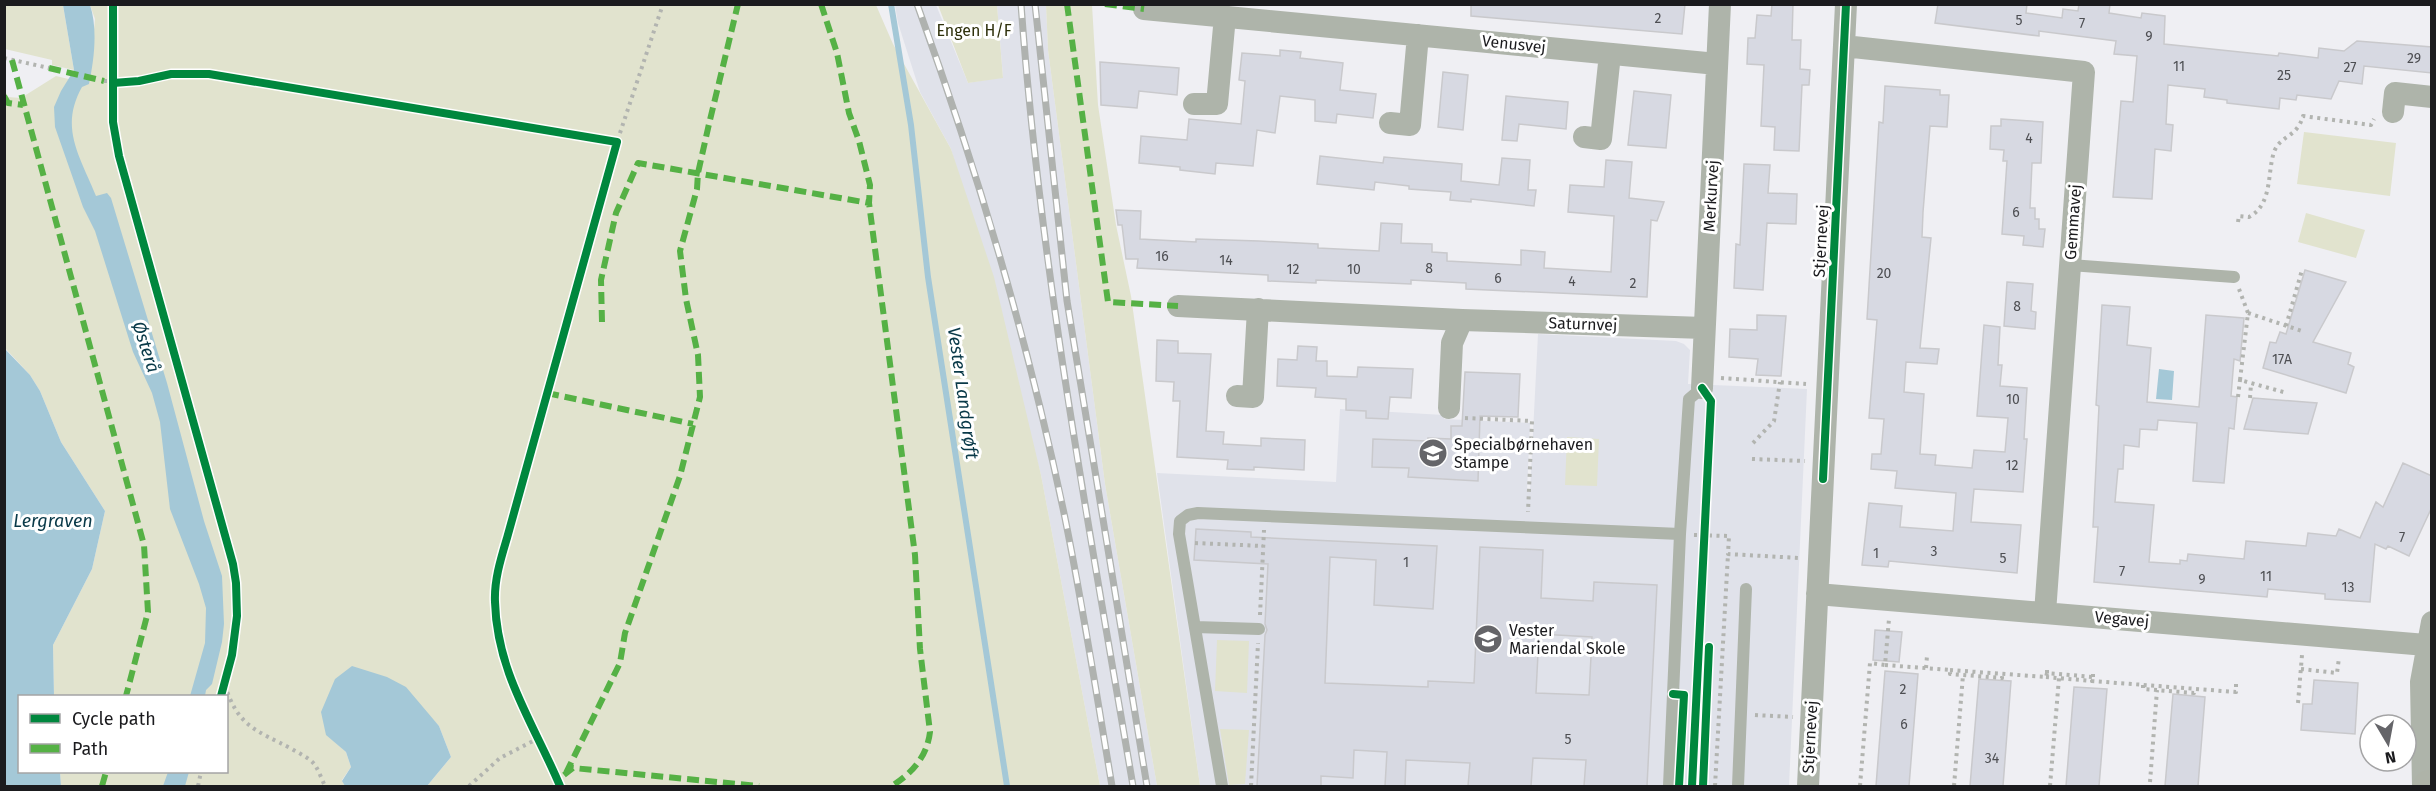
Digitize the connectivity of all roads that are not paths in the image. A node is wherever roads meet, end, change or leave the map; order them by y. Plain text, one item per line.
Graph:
1 (1720, 4) edge
2 (1846, 4) edge
3 (1144, 9) dead end
4 (1225, 16) junction
5 (1418, 35) junction
6 (1844, 46) junction
7 (1610, 54) junction
8 (1717, 64) junction
9 (2432, 97) edge
10 (1194, 104) dead end
11 (2393, 112) road end
12 (1390, 123) dead end
13 (1584, 137) dead end
14 (2070, 265) junction
15 (2234, 277) road end
16 (1178, 306) dead end
17 (1258, 309) junction
18 (1462, 320) junction
19 (1704, 328) junction
20 (1702, 382) joint
21 (1237, 396) dead end
22 (1449, 408) road end
23 (1680, 534) junction
24 (1746, 588) dead end
25 (1817, 594) junction
26 (2045, 613) junction
27 (2432, 622) edge
28 (1195, 627) junction
29 (1259, 629) road end
30 (2426, 645) junction
31 (2426, 713) edge
32 (1222, 786) edge
33 (1669, 786) edge
34 (1737, 786) edge
35 (1808, 786) edge
36 (2423, 786) edge

1 - 8 street, Merkurvej
2 - 6 street, Stjernevej
3 - 4 street, Venusvej
4 - 5 street, Venusvej
4 - 10 street
5 - 7 street, Venusvej
5 - 12 street
6 - 14 street, Gemmavej
6 - 25 street, Stjernevej
7 - 8 street, Venusvej
7 - 13 street
8 - 19 street, Merkurvej
9 - 11 street
14 - 15 lane
14 - 26 street, Gemmavej
16 - 17 street, Saturnvej
17 - 18 street, Saturnvej
17 - 21 street
18 - 19 street, Saturnvej
18 - 22 street
19 - 20 street, Merkurvej
20 - 23 lane
23 - 28 lane
23 - 33 lane
24 - 34 lane
25 - 26 street, Vegavej
25 - 35 street, Stjernevej
26 - 30 street, Vegavej
27 - 30 street
28 - 29 lane
28 - 32 lane
30 - 31 street
31 - 36 street

